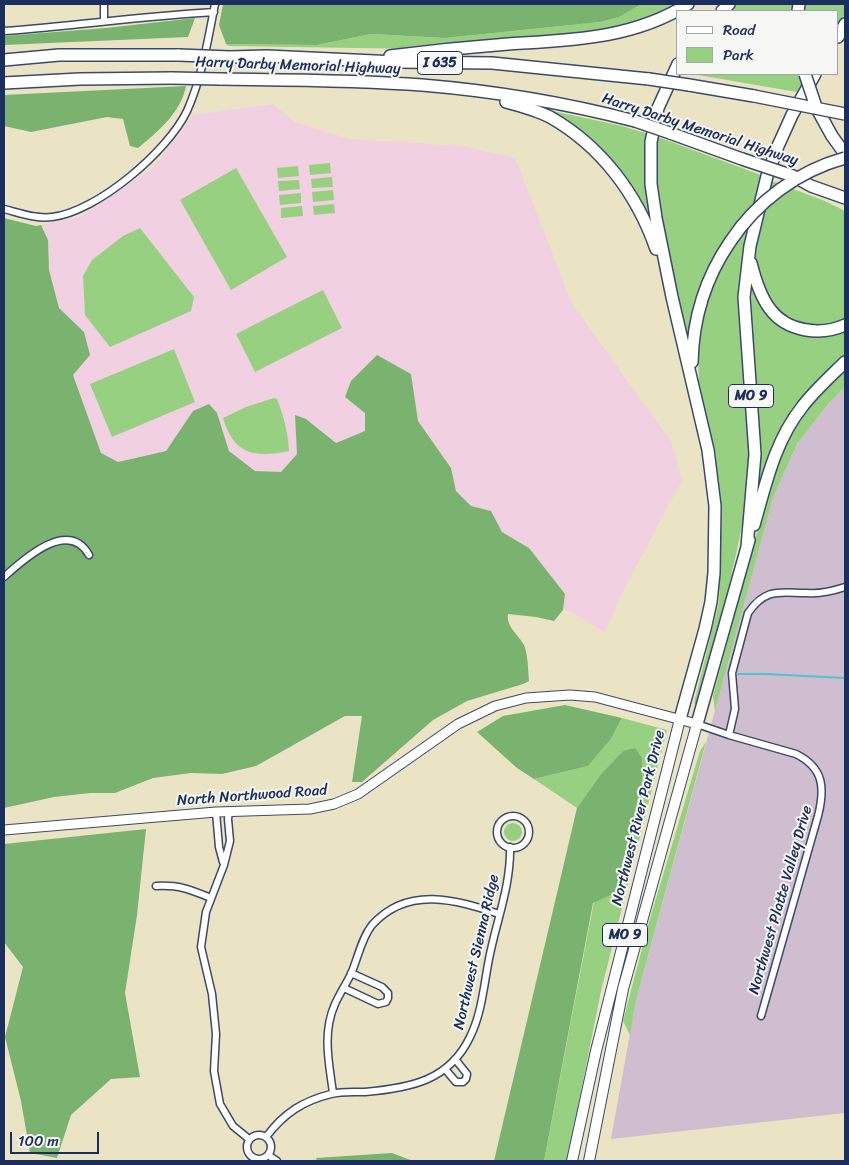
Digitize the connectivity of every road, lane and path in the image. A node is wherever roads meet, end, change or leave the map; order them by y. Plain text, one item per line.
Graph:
1 (104, 4) edge
2 (215, 4) edge
3 (688, 4) edge
4 (214, 12) junction
5 (104, 21) junction
6 (4, 31) edge
7 (4, 60) edge
8 (359, 60) junction
9 (676, 68) edge
10 (804, 75) edge
11 (814, 75) edge
12 (4, 83) edge
13 (479, 92) junction
14 (845, 114) edge
15 (845, 154) edge
16 (845, 158) edge
17 (811, 186) junction
18 (845, 198) edge
19 (845, 206) edge
20 (4, 209) edge
21 (750, 246) junction
22 (672, 297) junction
23 (845, 325) edge
24 (845, 362) edge
25 (694, 387) junction
26 (747, 548) junction
27 (89, 555) dead end
28 (4, 577) edge
29 (845, 587) edge
30 (680, 719) junction
31 (697, 724) junction
32 (729, 735) junction
33 (229, 811) junction
34 (216, 812) junction
35 (4, 830) edge
36 (510, 847) junction
37 (224, 865) junction
38 (156, 886) dead end
39 (211, 898) junction
40 (499, 914) junction
41 (351, 973) junction
42 (344, 988) junction
43 (761, 1016) dead end
44 (455, 1059) junction
45 (445, 1069) junction
46 (333, 1093) junction
47 (266, 1137) junction
48 (249, 1139) junction
49 (268, 1155) junction
50 (251, 1159) edge
51 (277, 1161) edge
52 (572, 1161) edge
53 (589, 1161) edge

1 - 5 street
2 - 4 street
3 - 8 highway
4 - 5 street
4 - 20 street
5 - 6 street
7 - 8 highway, Harry Darby Memorial Highway / I 635, bridge
8 - 14 highway, Harry Darby Memorial Highway / I 635, bridge
9 - 22 highway, MO 9
10 - 15 highway, bridge
11 - 21 highway, MO 9
12 - 13 highway, Harry Darby Memorial Highway / I 635, bridge
13 - 17 highway, Harry Darby Memorial Highway / I 635, bridge
13 - 22 highway
16 - 25 highway, bridge
17 - 18 highway, Harry Darby Memorial Highway / I 635
17 - 19 highway
21 - 23 highway
21 - 26 highway, MO 9
22 - 25 highway, MO 9
24 - 26 highway
25 - 30 highway, Northwest River Park Drive / MO 9
26 - 31 highway, Northwest River Park Drive / MO 9
27 - 28 street
29 - 32 street
30 - 31 street, North Northwood Road
30 - 33 street, North Northwood Road
30 - 52 main road, Northwest River Park Drive / MO 9
31 - 32 street, Northwest Platte Valley Drive
31 - 53 main road, Northwest River Park Drive / MO 9
32 - 43 street, Northwest Platte Valley Drive
33 - 34 street, North Northwood Road
33 - 37 street
34 - 35 street, North Northwood Road
34 - 37 street
36 - 36 street
36 - 40 street, Northwest Sienna Ridge
37 - 39 street
38 - 39 street
39 - 48 street
40 - 41 street
40 - 44 street, Northwest Sienna Ridge
41 - 42 street
41 - 42 street
42 - 46 street
44 - 45 street, Northwest Sienna Ridge
44 - 45 street
45 - 46 street, Northwest Sienna Ridge
46 - 47 street, Northwest Sienna Ridge
47 - 48 street
47 - 49 street
48 - 50 street
49 - 50 street
49 - 51 street

